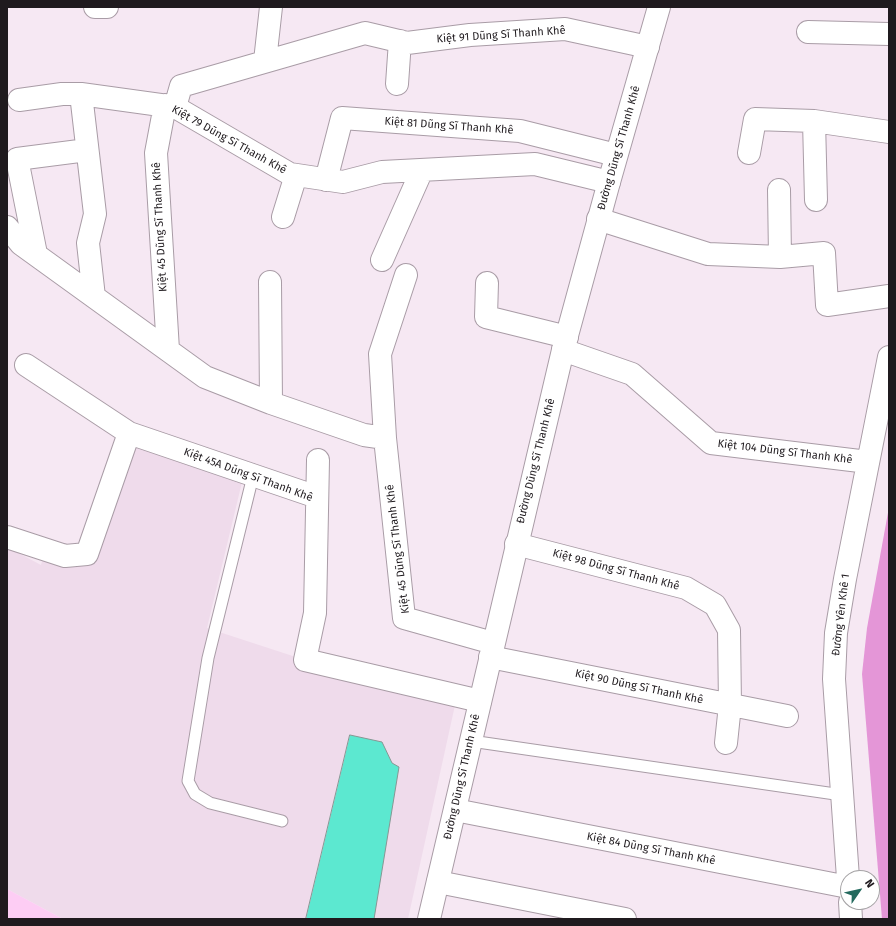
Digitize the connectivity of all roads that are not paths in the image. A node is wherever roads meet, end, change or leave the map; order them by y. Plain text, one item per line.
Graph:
1 (95, 7) edge
2 (107, 7) edge
3 (271, 7) edge
4 (659, 7) edge
5 (808, 32) dead end
6 (889, 34) edge
7 (400, 41) junction
8 (648, 47) junction
9 (265, 62) junction
10 (397, 84) dead end
11 (81, 94) junction
12 (19, 100) dead end
13 (170, 106) junction
14 (814, 121) junction
15 (889, 132) edge
16 (87, 150) junction
17 (749, 153) dead end
18 (616, 155) junction
19 (422, 170) junction
20 (296, 175) junction
21 (326, 180) junction
22 (609, 182) junction
23 (779, 190) dead end
24 (816, 200) dead end
25 (283, 217) dead end
26 (598, 219) junction
27 (7, 227) edge
28 (29, 249) junction
29 (780, 257) junction
30 (382, 260) dead end
31 (406, 276) dead end
32 (270, 282) dead end
33 (487, 283) dead end
34 (889, 296) edge
35 (94, 297) junction
36 (565, 344) junction
37 (168, 350) junction
38 (889, 357) edge
39 (26, 365) dead end
40 (271, 403) junction
41 (129, 433) junction
42 (385, 438) junction
43 (318, 460) dead end
44 (868, 462) junction
45 (253, 476) junction
46 (317, 498) junction
47 (7, 537) edge
48 (516, 544) junction
49 (492, 650) junction
50 (480, 701) junction
51 (730, 706) junction
52 (787, 716) dead end
53 (471, 741) junction
54 (726, 743) dead end
55 (842, 795) junction
56 (455, 810) junction
57 (282, 821) dead end
58 (847, 870) edge
59 (438, 882) junction
60 (840, 885) edge
61 (576, 914) edge
62 (429, 919) edge
63 (625, 919) edge

1 - 2 street
3 - 9 street
4 - 8 street, Đường Dũng Sĩ Thanh Khê
5 - 6 street
7 - 8 street, Kiệt 91 Dũng Sĩ Thanh Khê
7 - 9 street, Kiệt 91 Dũng Sĩ Thanh Khê
7 - 10 street
8 - 18 street, Đường Dũng Sĩ Thanh Khê
9 - 13 street, Kiệt 91 Dũng Sĩ Thanh Khê
11 - 12 street, Kiệt 79 Dũng Sĩ Thanh Khê
11 - 13 street, Kiệt 79 Dũng Sĩ Thanh Khê
11 - 16 street
13 - 20 street, Kiệt 79 Dũng Sĩ Thanh Khê
13 - 37 street, Kiệt 45 Dũng Sĩ Thanh Khê
14 - 15 street
14 - 17 street
14 - 24 street
16 - 28 street
16 - 35 street
18 - 21 street, Kiệt 81 Dũng Sĩ Thanh Khê
18 - 22 street, Đường Dũng Sĩ Thanh Khê
19 - 21 street, Kiệt 79 Dũng Sĩ Thanh Khê
19 - 22 street, Kiệt 79 Dũng Sĩ Thanh Khê
19 - 30 street
20 - 21 street, Kiệt 79 Dũng Sĩ Thanh Khê
20 - 25 street, Kiệt 79 Dũng Sĩ Thanh Khê
22 - 26 street, Đường Dũng Sĩ Thanh Khê
23 - 29 street
26 - 29 street
26 - 36 street, Đường Dũng Sĩ Thanh Khê
27 - 28 street
28 - 35 street
29 - 34 street
31 - 42 street, Kiệt 45 Dũng Sĩ Thanh Khê
32 - 40 street
33 - 36 street, Kiệt 104 Dũng Sĩ Thanh Khê
35 - 37 street
36 - 44 street, Kiệt 104 Dũng Sĩ Thanh Khê
36 - 48 street, Đường Dũng Sĩ Thanh Khê
37 - 40 street
38 - 44 street, Đường Yên Khê 1
39 - 41 street, Kiệt 45A Dũng Sĩ Thanh Khê
40 - 42 street
41 - 45 street, Kiệt 45A Dũng Sĩ Thanh Khê
41 - 47 street
42 - 49 street, Kiệt 45 Dũng Sĩ Thanh Khê
43 - 46 street
44 - 55 street, Đường Yên Khê 1
45 - 46 street, Kiệt 45A Dũng Sĩ Thanh Khê
45 - 57 lane
46 - 50 street, Kiệt 45A Dũng Sĩ Thanh Khê
48 - 49 street, Đường Dũng Sĩ Thanh Khê
48 - 51 street, Kiệt 98 Dũng Sĩ Thanh Khê
49 - 50 street, Đường Dũng Sĩ Thanh Khê
49 - 51 street, Kiệt 90 Dũng Sĩ Thanh Khê
50 - 53 street, Đường Dũng Sĩ Thanh Khê
51 - 52 street, Kiệt 90 Dũng Sĩ Thanh Khê
51 - 54 street, Kiệt 98 Dũng Sĩ Thanh Khê
53 - 55 lane
53 - 56 street, Đường Dũng Sĩ Thanh Khê
55 - 58 street, Đường Yên Khê 1
56 - 59 street, Đường Dũng Sĩ Thanh Khê
56 - 60 street, Kiệt 84 Dũng Sĩ Thanh Khê
59 - 61 street
59 - 62 street, Đường Dũng Sĩ Thanh Khê
61 - 63 street

